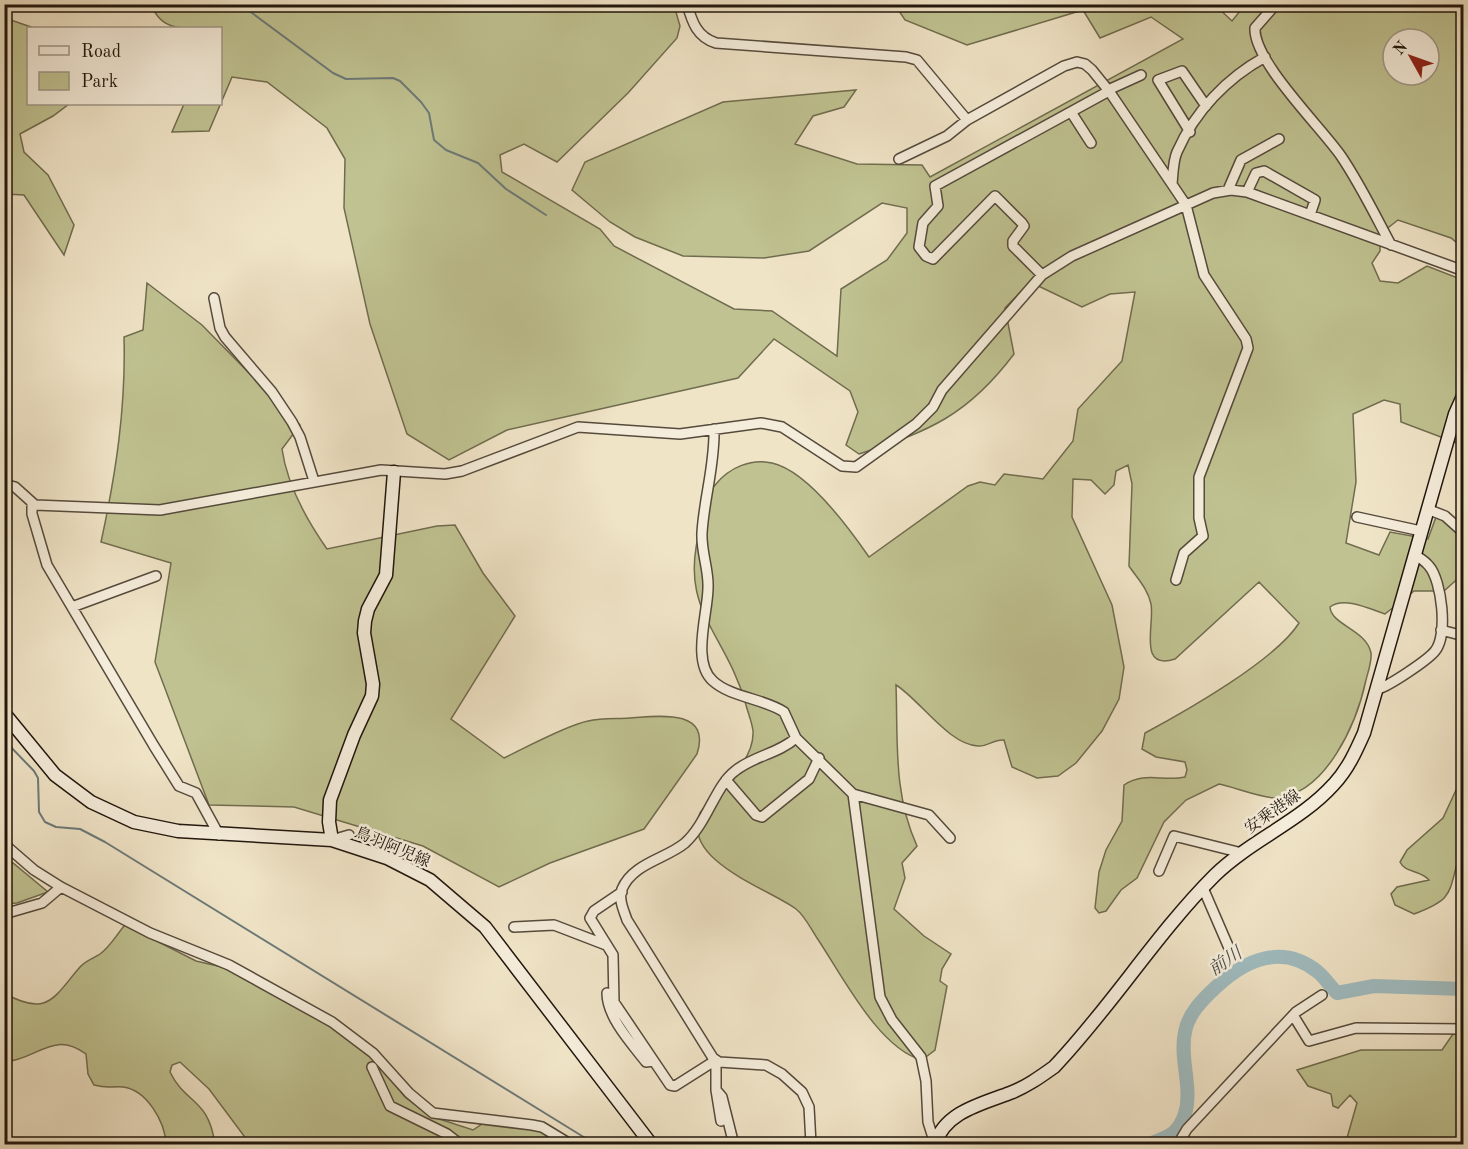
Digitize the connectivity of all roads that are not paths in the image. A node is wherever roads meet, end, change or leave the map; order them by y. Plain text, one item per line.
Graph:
1 (687, 4) edge
2 (1275, 4) edge
3 (1265, 57) junction
4 (1141, 75) dead end
5 (1109, 90) junction
6 (1206, 106) junction
7 (1071, 112) junction
8 (967, 120) junction
9 (1190, 132) junction
10 (1280, 139) dead end
11 (1091, 143) dead end
12 (899, 159) dead end
13 (1172, 184) junction
14 (1227, 190) junction
15 (1247, 192) junction
16 (1186, 205) junction
17 (1310, 215) junction
18 (1391, 245) junction
19 (1464, 271) edge
20 (1042, 275) junction
21 (214, 298) dead end
22 (1464, 394) edge
23 (714, 429) junction
24 (394, 472) junction
25 (314, 481) junction
26 (4, 484) edge
27 (32, 504) junction
28 (1428, 509) junction
29 (1357, 517) dead end
30 (1422, 531) junction
31 (1464, 533) edge
32 (1414, 555) junction
33 (156, 576) dead end
34 (1176, 580) dead end
35 (72, 608) junction
36 (1442, 630) junction
37 (1464, 636) edge
38 (1378, 689) junction
39 (4, 713) edge
40 (796, 738) junction
41 (819, 758) junction
42 (726, 780) junction
43 (853, 794) junction
44 (219, 835) junction
45 (349, 835) dead end
46 (950, 838) dead end
47 (332, 840) junction
48 (4, 844) edge
49 (1242, 853) junction
50 (1159, 871) dead end
51 (61, 887) junction
52 (1203, 888) junction
53 (622, 892) junction
54 (4, 914) edge
55 (514, 927) dead end
56 (608, 946) junction
57 (1232, 955) dead end
58 (1322, 995) dead end
59 (1293, 1015) junction
60 (1464, 1029) edge
61 (716, 1060) junction
62 (372, 1067) dead end
63 (716, 1090) junction
64 (622, 1106) junction
65 (723, 1126) dead end
66 (732, 1141) dead end
67 (460, 1144) edge
68 (570, 1144) edge
69 (645, 1144) edge
70 (651, 1144) edge
71 (659, 1144) edge
72 (811, 1144) edge
73 (935, 1144) edge
74 (1178, 1144) edge

1 - 8 street
2 - 3 street
3 - 6 street
3 - 18 street
4 - 5 street
5 - 7 street
5 - 8 street
5 - 13 street
6 - 9 street
6 - 9 street
7 - 11 street
7 - 20 street
8 - 12 street
9 - 13 street
10 - 14 street
13 - 16 street
14 - 15 street
14 - 16 street
15 - 17 street
15 - 17 street
16 - 20 street
16 - 34 street
17 - 18 street
18 - 19 street
20 - 23 street
21 - 25 street
22 - 28 main road, 安乗港線
23 - 24 street
23 - 40 street
24 - 25 street
24 - 47 main road
25 - 27 street
26 - 27 street
27 - 35 street
28 - 30 main road, 安乗港線
28 - 31 street
29 - 30 street
30 - 32 main road, 安乗港線
32 - 36 street
32 - 38 main road, 安乗港線
33 - 35 street
35 - 44 street
36 - 37 street
36 - 38 street
38 - 49 main road, 安乗港線
39 - 44 main road, 鳥羽阿児線
40 - 41 street
40 - 42 street
41 - 42 street
41 - 43 street
42 - 53 street
43 - 46 street
43 - 73 street
44 - 47 main road, 鳥羽阿児線
45 - 47 street
47 - 64 main road, 鳥羽阿児線
48 - 51 street
49 - 50 street
49 - 52 main road, 安乗港線
51 - 54 street
51 - 68 street
52 - 57 street
52 - 73 main road, 安乗港線
53 - 56 street
53 - 61 street
55 - 56 street
56 - 61 street
58 - 59 street
59 - 60 street
59 - 74 street
61 - 63 street
61 - 72 street
62 - 67 street
63 - 65 street
63 - 66 street
64 - 69 main road
64 - 70 main road, 鳥羽阿児線
64 - 71 main road

